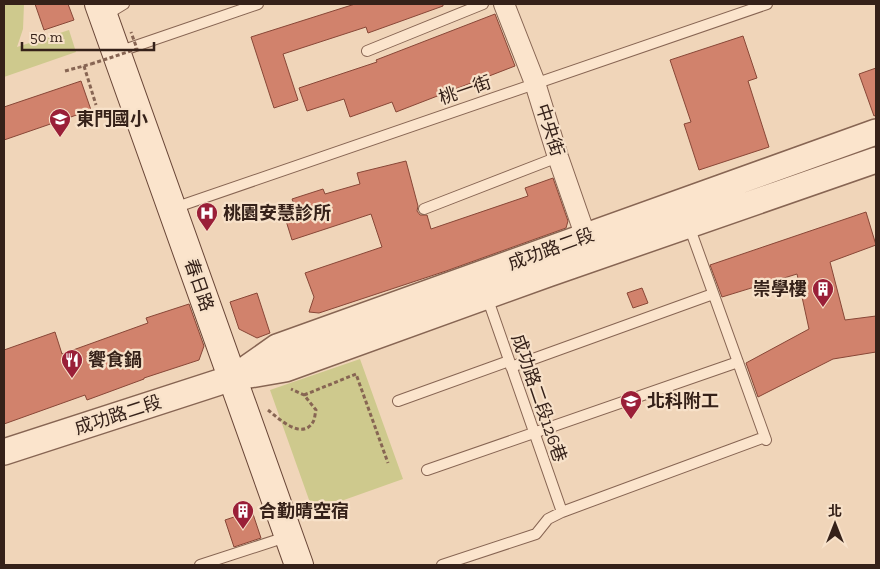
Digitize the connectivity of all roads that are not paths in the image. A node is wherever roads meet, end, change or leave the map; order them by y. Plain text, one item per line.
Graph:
1 (258, 4) edge
2 (482, 4) edge
3 (504, 4) edge
4 (767, 4) edge
5 (108, 8) edge
6 (123, 43) junction
7 (366, 51) dead end
8 (534, 83) junction
9 (876, 132) edge
10 (558, 157) junction
11 (876, 160) edge
12 (173, 208) junction
13 (424, 208) dead end
14 (689, 226) junction
15 (590, 247) junction
16 (713, 294) junction
17 (487, 296) junction
18 (738, 362) junction
19 (510, 364) junction
20 (232, 378) junction
21 (398, 401) dead end
22 (534, 433) junction
23 (4, 452) edge
24 (427, 470) dead end
25 (562, 512) junction
26 (290, 536) junction
27 (200, 565) edge
28 (300, 565) edge
29 (442, 565) edge

1 - 6 lane
2 - 7 lane
3 - 8 street, 中央街
4 - 8 lane, 桃一街
5 - 6 main road, 春日路
6 - 12 main road, 春日路
8 - 10 street, 中央街
8 - 12 lane, 桃一街
9 - 15 street, 成功路二段
10 - 13 lane
10 - 15 street, 中央街
11 - 14 street, 成功路二段
12 - 20 main road, 春日路
14 - 15 street, 成功路二段
14 - 16 lane
15 - 17 street, 成功路二段
15 - 20 street, 成功路二段
16 - 18 lane
16 - 19 lane
17 - 19 lane, 成功路二段126巷
17 - 20 street, 成功路二段
18 - 22 lane
18 - 25 lane
19 - 21 lane
19 - 22 lane, 成功路二段126巷
20 - 23 street, 成功路二段
20 - 26 main road, 春日路
22 - 24 lane
22 - 25 lane, 成功路二段126巷
25 - 29 lane
26 - 27 lane
26 - 28 main road, 春日路

